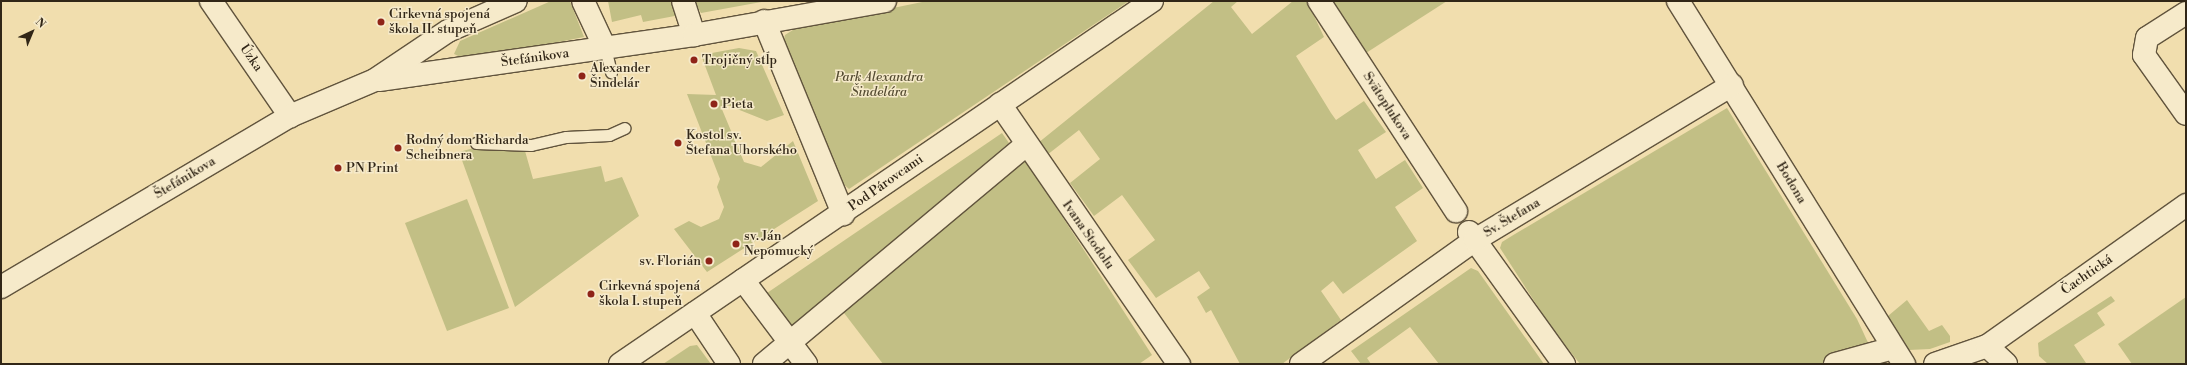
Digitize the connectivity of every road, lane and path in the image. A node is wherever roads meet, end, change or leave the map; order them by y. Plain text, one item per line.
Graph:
1 (211, 1) edge
2 (516, 1) edge
3 (583, 1) edge
4 (683, 1) edge
5 (885, 1) edge
6 (1152, 1) edge
7 (1319, 1) edge
8 (1678, 1) edge
9 (810, 8) edge
10 (2186, 13) edge
11 (764, 21) junction
12 (694, 35) junction
13 (605, 48) junction
14 (611, 72) dead end
15 (375, 80) junction
16 (1732, 86) junction
17 (1000, 104) junction
18 (2186, 114) edge
19 (290, 116) junction
20 (625, 128) dead end
21 (476, 143) dead end
22 (1026, 145) junction
23 (2186, 205) edge
24 (1456, 212) dead end
25 (843, 214) junction
26 (1472, 236) junction
27 (743, 280) junction
28 (1, 287) edge
29 (695, 313) junction
30 (791, 342) junction
31 (1987, 346) junction
32 (1898, 356) edge
33 (620, 364) edge
34 (729, 364) edge
35 (764, 364) edge
36 (806, 364) edge
37 (1179, 364) edge
38 (1301, 364) edge
39 (1564, 364) edge
40 (1834, 364) edge
41 (1935, 364) edge
42 (2006, 364) edge

1 - 19 street, Úzka
2 - 15 street, Štefánikova
3 - 13 street
4 - 12 street
5 - 9 street, Štefánikova
6 - 17 street, Pod Párovcami
7 - 24 street, Svätoplukova
8 - 16 street, Bodona
9 - 11 street, Štefánikova
10 - 18 street
11 - 12 street, Štefánikova
11 - 25 street
12 - 13 street, Štefánikova
13 - 14 lane
13 - 15 street, Štefánikova
15 - 19 street, Štefánikova
16 - 26 street, Sv. Štefana
16 - 32 street, Bodona
17 - 22 street, Ivana Stodolu
17 - 25 street, Pod Párovcami
19 - 28 street, Štefánikova
20 - 21 lane
22 - 30 street
22 - 37 street, Ivana Stodolu
23 - 31 street, Čachtická
25 - 27 street, Pod Párovcami
26 - 38 street, Sv. Štefana
26 - 39 street
27 - 29 street, Pod Párovcami
27 - 30 street
29 - 33 street, Pod Párovcami
29 - 34 street
30 - 35 street
30 - 36 street
31 - 41 street, Čachtická
31 - 42 street
32 - 40 street

